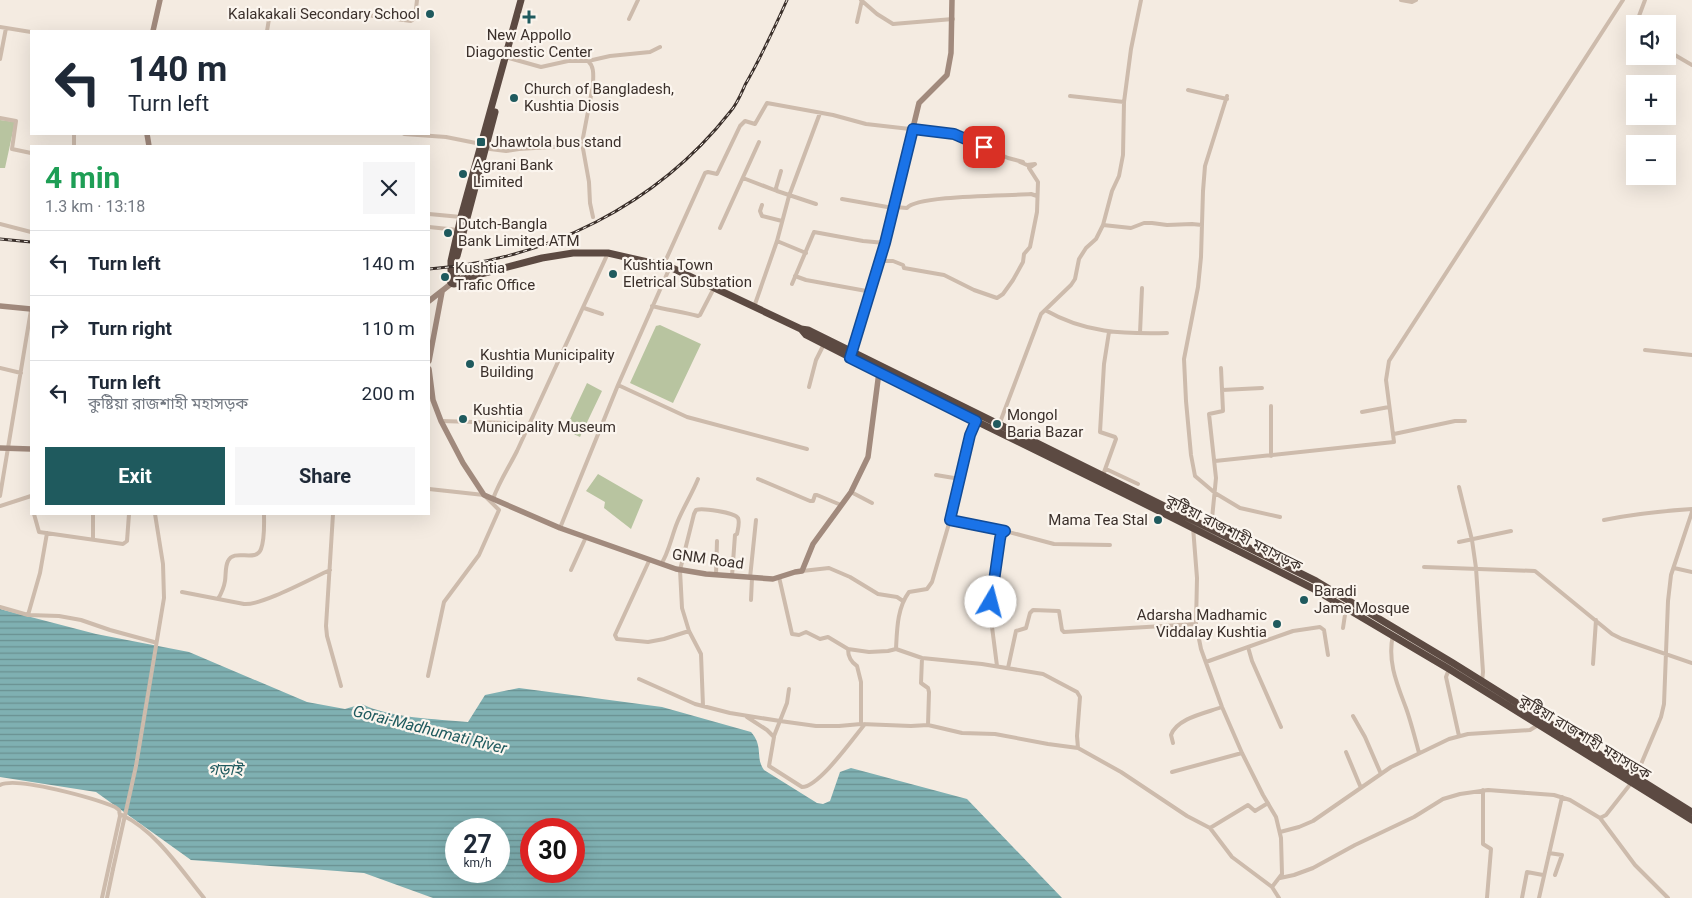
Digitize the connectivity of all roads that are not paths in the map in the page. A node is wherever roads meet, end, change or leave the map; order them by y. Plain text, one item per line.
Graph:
1 (160, 0) edge
2 (417, 0) edge
3 (522, 0) edge
4 (638, 0) edge
5 (862, 0) edge
6 (952, 0) edge
7 (1141, 0) edge
8 (1401, 0) edge
9 (1416, 0) edge
10 (1623, 0) edge
11 (1645, 0) edge
12 (270, 13) dead end
13 (359, 14) dead end
14 (1639, 15) edge
15 (629, 19) dead end
16 (953, 20) junction
17 (857, 22) dead end
18 (516, 24) junction
19 (0, 27) edge
20 (6, 28) junction
21 (152, 30) edge
22 (267, 30) edge
23 (30, 32) edge
24 (660, 47) dead end
25 (1676, 56) edge
26 (509, 58) junction
27 (0, 59) edge
28 (588, 61) junction
29 (1692, 65) edge
30 (593, 85) junction
31 (1188, 90) dead end
32 (628, 92) dead end
33 (1070, 96) dead end
34 (1124, 102) junction
35 (820, 113) junction
36 (0, 118) edge
37 (913, 129) junction
38 (418, 135) edge
39 (759, 142) dead end
40 (582, 145) junction
41 (484, 146) junction
42 (30, 153) edge
43 (782, 171) dead end
44 (743, 178) junction
45 (777, 191) junction
46 (789, 196) junction
47 (1037, 196) junction
48 (468, 199) junction
49 (842, 200) dead end
50 (816, 204) dead end
51 (762, 205) dead end
52 (894, 208) junction
53 (430, 214) edge
54 (461, 217) junction
55 (593, 217) dead end
56 (782, 221) junction
57 (0, 224) edge
58 (1103, 225) junction
59 (1202, 225) junction
60 (430, 227) edge
61 (720, 228) dead end
62 (458, 230) junction
63 (30, 232) edge
64 (777, 241) junction
65 (458, 242) junction
66 (885, 243) junction
67 (608, 252) junction
68 (806, 253) junction
69 (880, 261) junction
70 (667, 266) junction
71 (795, 276) junction
72 (454, 280) junction
73 (792, 284) dead end
74 (714, 288) junction
75 (1142, 288) dead end
76 (442, 292) junction
77 (872, 292) junction
78 (430, 299) edge
79 (0, 306) edge
80 (652, 306) junction
81 (754, 307) junction
82 (584, 308) junction
83 (30, 310) edge
84 (1044, 310) junction
85 (602, 314) dead end
86 (30, 316) edge
87 (801, 329) junction
88 (1109, 332) junction
89 (1140, 333) junction
90 (1167, 333) dead end
91 (824, 344) junction
92 (1644, 350) dead end
93 (430, 355) edge
94 (852, 355) junction
95 (1692, 355) edge
96 (0, 368) edge
97 (1221, 368) dead end
98 (21, 372) junction
99 (879, 372) junction
100 (430, 377) edge
101 (618, 384) junction
102 (810, 387) dead end
103 (1262, 388) dead end
104 (1222, 390) junction
105 (1271, 406) dead end
106 (1389, 407) junction
107 (1362, 412) dead end
108 (1466, 420) dead end
109 (441, 421) junction
110 (976, 421) junction
111 (985, 422) junction
112 (507, 424) dead end
113 (999, 426) junction
114 (1394, 434) junction
115 (0, 448) edge
116 (8, 448) junction
117 (30, 449) edge
118 (807, 449) dead end
119 (1271, 456) junction
120 (1215, 461) junction
121 (1077, 467) junction
122 (1104, 473) junction
123 (936, 475) dead end
124 (698, 479) dead end
125 (758, 479) dead end
126 (960, 479) junction
127 (1138, 484) dead end
128 (1459, 487) dead end
129 (430, 489) edge
130 (851, 492) junction
131 (1215, 493) junction
132 (484, 495) junction
133 (0, 496) edge
134 (30, 496) edge
135 (492, 499) junction
136 (872, 503) dead end
137 (841, 505) junction
138 (0, 506) edge
139 (1157, 507) junction
140 (1692, 510) edge
141 (34, 515) edge
142 (93, 515) edge
143 (129, 515) edge
144 (155, 515) edge
145 (264, 515) edge
146 (333, 515) edge
147 (1280, 517) dead end
148 (756, 520) dead end
149 (950, 520) junction
150 (1604, 520) dead end
151 (1193, 527) junction
152 (560, 528) junction
153 (1211, 530) junction
154 (1005, 531) junction
155 (1511, 531) dead end
156 (47, 533) junction
157 (586, 537) junction
158 (93, 539) junction
159 (1472, 540) junction
160 (717, 541) dead end
161 (1229, 542) junction
162 (1459, 542) dead end
163 (1110, 545) dead end
164 (649, 560) junction
165 (661, 564) junction
166 (1424, 567) dead end
167 (1476, 568) junction
168 (1674, 568) junction
169 (330, 570) junction
170 (571, 570) dead end
171 (680, 570) junction
172 (802, 571) junction
173 (1692, 572) edge
174 (716, 575) junction
175 (732, 576) junction
176 (779, 577) junction
177 (751, 578) junction
178 (182, 592) dead end
179 (218, 599) junction
180 (1341, 599) junction
181 (751, 600) dead end
182 (903, 601) junction
183 (0, 607) edge
184 (1346, 607) junction
185 (28, 615) junction
186 (1596, 620) junction
187 (1196, 624) junction
188 (1343, 628) dead end
189 (690, 632) junction
190 (1394, 636) junction
191 (154, 642) dead end
192 (1248, 647) junction
193 (848, 649) junction
194 (896, 649) junction
195 (1328, 655) dead end
196 (1667, 655) junction
197 (922, 658) junction
198 (1206, 662) junction
199 (1692, 663) edge
200 (1593, 664) dead end
201 (996, 666) junction
202 (1008, 668) junction
203 (1449, 669) junction
204 (1465, 675) junction
205 (428, 676) dead end
206 (639, 679) dead end
207 (1482, 681) junction
208 (341, 686) dead end
209 (789, 689) dead end
210 (703, 706) junction
211 (1222, 707) junction
212 (745, 715) junction
213 (1354, 716) dead end
214 (780, 721) junction
215 (863, 724) junction
216 (928, 725) junction
217 (1538, 725) junction
218 (1281, 727) dead end
219 (1459, 736) junction
220 (774, 737) junction
221 (1173, 743) dead end
222 (1078, 748) junction
223 (1346, 752) dead end
224 (1242, 753) junction
225 (1419, 753) junction
226 (1172, 772) dead end
227 (1381, 774) junction
228 (1634, 779) junction
229 (0, 785) edge
230 (1361, 788) junction
231 (1648, 788) junction
232 (1483, 790) junction
233 (1562, 797) junction
234 (1268, 803) junction
235 (1692, 812) edge
236 (120, 816) junction
237 (1600, 818) junction
238 (1692, 820) edge
239 (1210, 828) junction
240 (1280, 832) junction
241 (1549, 852) junction
242 (1543, 875) junction
243 (1555, 876) dead end
244 (1280, 878) junction
245 (1272, 887) junction
246 (102, 898) edge
247 (107, 898) edge
248 (204, 898) edge
249 (1279, 898) edge
250 (1487, 898) edge
251 (1522, 898) edge
252 (1539, 898) edge
253 (1668, 898) edge

1 - 21 street
2 - 13 street
3 - 18 highway
4 - 15 street
5 - 16 street
5 - 17 street
6 - 16 street
7 - 34 street
8 - 9 street
10 - 106 street
11 - 14 street
12 - 22 street
16 - 37 street
18 - 26 highway
18 - 41 highway
19 - 20 street
20 - 23 street
20 - 27 street
24 - 28 street
25 - 29 street
26 - 28 street
26 - 41 highway
28 - 30 street
30 - 32 street
30 - 40 street
31 - 59 street
33 - 34 street
34 - 58 street
35 - 37 street
35 - 46 street
35 - 70 street
36 - 42 street
37 - 47 street
37 - 52 street
38 - 41 street
39 - 44 street
40 - 41 street
40 - 55 street
41 - 48 highway
43 - 45 street
44 - 45 street
44 - 61 street
45 - 46 street
46 - 50 street
46 - 56 street
47 - 52 street
47 - 69 street
48 - 54 highway
48 - 65 highway
49 - 52 street
51 - 56 street
52 - 66 street
53 - 54 street
54 - 62 highway
56 - 64 street
57 - 63 street
58 - 59 street
58 - 84 street
59 - 131 street
60 - 62 street
62 - 65 highway
64 - 68 street
64 - 81 street
65 - 72 highway
66 - 68 street
66 - 69 street
67 - 70 highway, কুষ্টিয়া রাজশাহী মহাসড়ক
67 - 72 highway, কুষ্টিয়া রাজশাহী মহাসড়ক
67 - 82 street
68 - 71 street
69 - 77 street
70 - 74 highway, কুষ্টিয়া রাজশাহী মহাসড়ক
70 - 80 street
71 - 73 street
71 - 77 street
72 - 76 street
74 - 80 street
74 - 81 highway, কুষ্টিয়া রাজশাহী মহাসড়ক
75 - 89 street
76 - 78 street
76 - 93 street
77 - 94 street
79 - 83 street
80 - 101 street
81 - 87 highway, কুষ্টিয়া রাজশাহী মহাসড়ক
82 - 85 street
82 - 135 street
84 - 88 street
84 - 113 street
86 - 98 street
87 - 91 highway, কুষ্টিয়া রাজশাহী মহাসড়ক
87 - 94 highway, কুষ্টিয়া রাজশাহী মহাসড়ক
88 - 89 street
88 - 122 street
89 - 90 street
91 - 94 highway, কুষ্টিয়া রাজশাহী মহাসড়ক
91 - 102 street
92 - 95 street
94 - 99 highway, কুষ্টিয়া রাজশাহী মহাসড়ক
94 - 111 highway, কুষ্টিয়া রাজশাহী মহাসড়ক
96 - 98 street
97 - 104 street
98 - 116 street
99 - 110 highway, কুষ্টিয়া রাজশাহী মহাসড়ক
99 - 130 street
100 - 109 street
101 - 118 street
101 - 152 street
103 - 104 street
104 - 120 street
105 - 119 street
106 - 107 street
106 - 114 street
108 - 114 street
109 - 112 street
109 - 132 street
110 - 111 highway, কুষ্টিয়া রাজশাহী মহাসড়ক
110 - 126 street
111 - 113 highway, কুষ্টিয়া রাজশাহী মহাসড়ক
111 - 121 highway, কুষ্টিয়া রাজশাহী মহাসড়ক
113 - 121 highway, কুষ্টিয়া রাজশাহী মহাসড়ক
114 - 119 street
115 - 116 street
116 - 117 street
116 - 133 street
119 - 120 street
120 - 131 street
121 - 122 highway, কুষ্টিয়া রাজশাহী মহাসড়ক
121 - 139 highway, কুষ্টিয়া রাজশাহী মহাসড়ক
122 - 127 street
122 - 139 highway, কুষ্টিয়া রাজশাহী মহাসড়ক
123 - 126 street
124 - 165 street
125 - 137 street
126 - 149 street
128 - 159 street
129 - 132 street
130 - 136 street
130 - 137 street
131 - 147 street
131 - 153 street
132 - 135 street, GNM Road
132 - 205 street
134 - 138 street
135 - 152 street, GNM Road
137 - 172 street
139 - 151 highway, কুষ্টিয়া রাজশাহী মহাসড়ক
139 - 153 highway, কুষ্টিয়া রাজশাহী মহাসড়ক
140 - 150 street
140 - 168 street
141 - 156 street
142 - 158 street
143 - 158 street
144 - 247 street, bridge
145 - 179 street
146 - 169 street
148 - 177 street
149 - 154 street
149 - 182 street
151 - 161 highway, কুষ্টিয়া রাজশাহী মহাসড়ক
151 - 187 street
152 - 157 street, GNM Road
153 - 161 highway, কুষ্টিয়া রাজশাহী মহাসড়ক
154 - 163 street
154 - 201 street
155 - 159 street
156 - 158 street
156 - 185 street
157 - 164 street, GNM Road
157 - 170 street
159 - 162 street
159 - 167 street
160 - 174 street
161 - 180 highway, কুষ্টিয়া রাজশাহী মহাসড়ক
164 - 165 street, GNM Road
164 - 189 street
165 - 171 street, GNM Road
166 - 167 street
167 - 186 street
167 - 207 street
168 - 173 street
168 - 196 street
169 - 179 street
169 - 208 street
171 - 174 street, GNM Road
171 - 175 street
171 - 189 street
172 - 176 street, GNM Road
172 - 182 street
174 - 175 street, GNM Road
175 - 177 street, GNM Road
176 - 177 street, GNM Road
176 - 193 street
177 - 181 street
178 - 179 street
180 - 184 highway, কুষ্টিয়া রাজশাহী মহাসড়ক
180 - 204 highway, কুষ্টিয়া রাজশাহী মহাসড়ক
182 - 194 street
183 - 185 street
184 - 188 street
184 - 190 highway, কুষ্টিয়া রাজশাহী মহাসড়ক
185 - 191 street
186 - 196 street
186 - 200 street
187 - 198 street
187 - 202 street
189 - 210 street
190 - 203 highway, কুষ্টিয়া রাজশাহী মহাসড়ক
190 - 225 street
192 - 195 street
192 - 198 street
192 - 218 street
193 - 194 street
193 - 215 street
194 - 197 street
196 - 199 street
196 - 228 street
197 - 201 street
197 - 216 street
198 - 211 street
201 - 202 street
202 - 222 street
203 - 204 highway, কুষ্টিয়া রাজশাহী মহাসড়ক
203 - 219 street
204 - 207 highway, কুষ্টিয়া রাজশাহী মহাসড়ক
204 - 217 highway, কুষ্টিয়া রাজশাহী মহাসড়ক
206 - 210 street
207 - 228 highway, কুষ্টিয়া রাজশাহী মহাসড়ক
209 - 214 street
210 - 212 street
211 - 221 street
211 - 224 street
212 - 214 street
212 - 220 street
213 - 227 street
214 - 215 street
214 - 220 street
215 - 216 street
215 - 220 street
216 - 222 street
217 - 219 street
217 - 228 highway, কুষ্টিয়া রাজশাহী মহাসড়ক
219 - 225 street
222 - 239 street
223 - 230 street
224 - 226 street
224 - 234 street
225 - 227 street
227 - 230 street
228 - 231 highway, কুষ্টিয়া রাজশাহী মহাসড়ক
228 - 237 street
229 - 236 street
230 - 240 street
231 - 235 highway, কুষ্টিয়া রাজশাহী মহাসড়ক
231 - 238 highway, কুষ্টিয়া রাজশাহী মহাসড়ক
232 - 233 street
232 - 244 street
232 - 250 street
233 - 237 street
233 - 241 street
234 - 239 street
234 - 240 street
236 - 246 street
236 - 248 street
237 - 253 street
239 - 245 street
240 - 244 street
241 - 242 street
241 - 243 street
242 - 251 street
242 - 252 street
244 - 245 street
245 - 249 street

